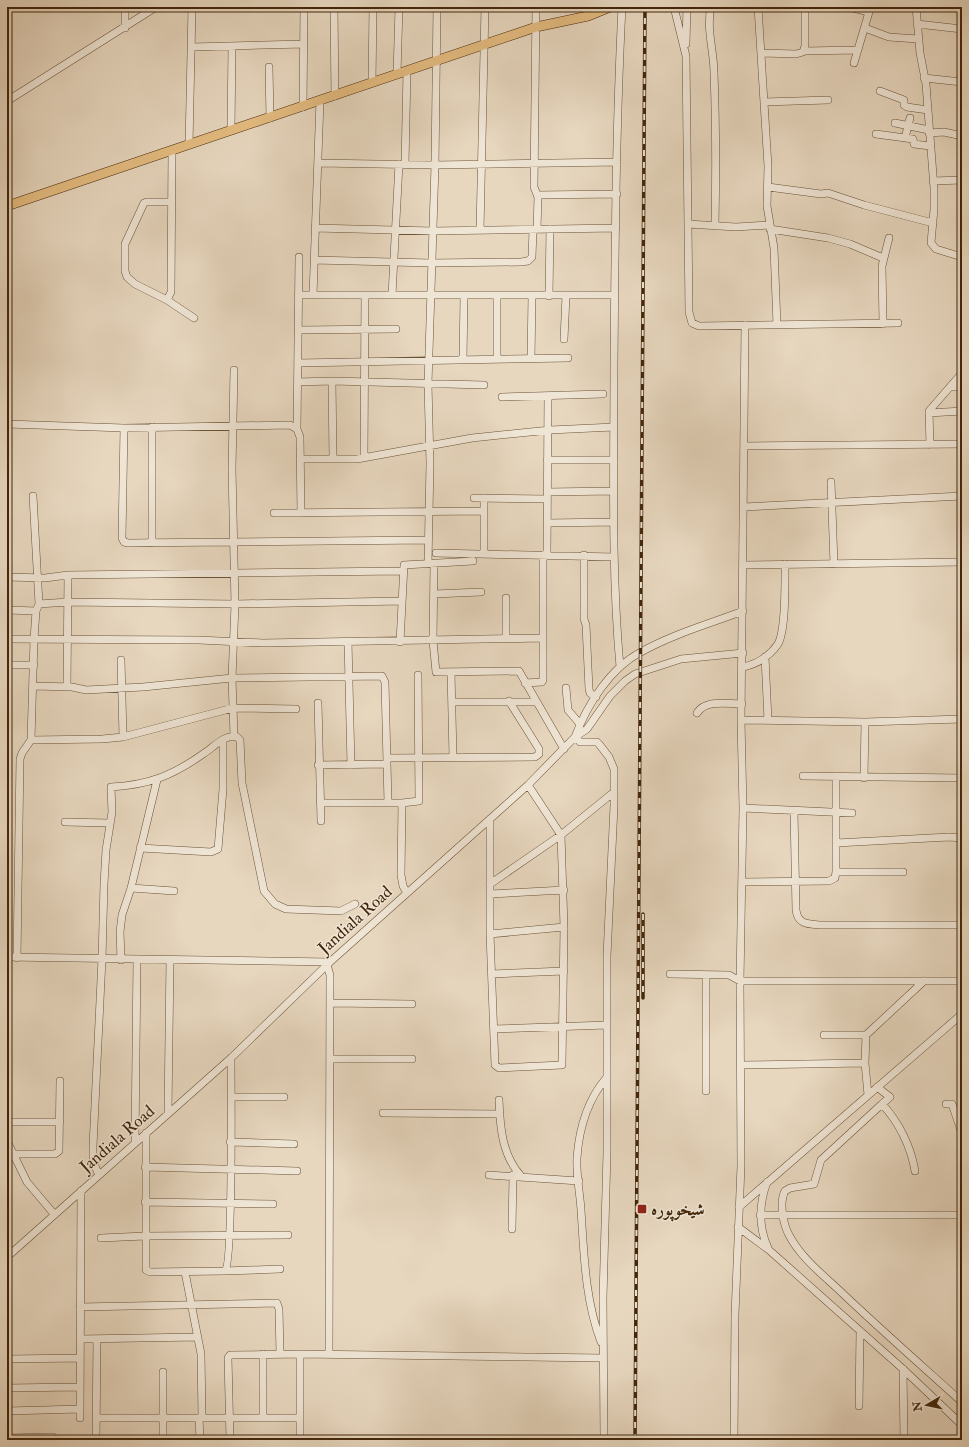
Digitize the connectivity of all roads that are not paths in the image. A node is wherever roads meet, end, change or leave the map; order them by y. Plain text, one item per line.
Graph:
1 (125, 7) edge
2 (156, 7) edge
3 (192, 7) edge
4 (304, 7) edge
5 (334, 7) edge
6 (373, 7) edge
7 (399, 7) edge
8 (437, 7) edge
9 (485, 7) edge
10 (536, 7) edge
11 (610, 7) edge
12 (622, 7) edge
13 (674, 7) edge
14 (687, 7) edge
15 (711, 7) edge
16 (758, 7) edge
17 (804, 7) edge
18 (849, 7) edge
19 (916, 7) edge
20 (868, 10) edge
21 (917, 24) junction
22 (125, 28) junction
23 (536, 28) junction
24 (865, 28) junction
25 (962, 29) edge
26 (918, 39) junction
27 (304, 44) junction
28 (484, 45) junction
29 (232, 46) junction
30 (192, 47) junction
31 (804, 50) junction
32 (858, 50) junction
33 (761, 53) junction
34 (686, 56) junction
35 (436, 61) junction
36 (854, 63) dead end
37 (268, 67) dead end
38 (407, 71) junction
39 (397, 74) junction
40 (924, 78) junction
41 (962, 82) edge
42 (372, 83) junction
43 (880, 91) dead end
44 (335, 96) junction
45 (828, 100) dead end
46 (7, 101) edge
47 (320, 101) junction
48 (764, 102) junction
49 (303, 106) junction
50 (928, 110) junction
51 (270, 118) junction
52 (909, 122) junction
53 (895, 123) dead end
54 (231, 130) junction
55 (929, 131) junction
56 (876, 134) dead end
57 (962, 136) edge
58 (905, 138) junction
59 (189, 145) junction
60 (930, 146) junction
61 (172, 151) junction
62 (617, 162) junction
63 (318, 163) junction
64 (534, 163) junction
65 (402, 164) junction
66 (480, 164) junction
67 (435, 165) junction
68 (962, 180) edge
69 (933, 181) junction
70 (768, 187) junction
71 (617, 194) junction
72 (537, 195) junction
73 (962, 198) edge
74 (171, 202) junction
75 (7, 206) edge
76 (933, 223) junction
77 (688, 224) junction
78 (715, 226) junction
79 (770, 227) junction
80 (315, 228) junction
81 (616, 228) junction
82 (550, 229) junction
83 (395, 230) junction
84 (432, 230) junction
85 (480, 230) junction
86 (535, 230) junction
87 (889, 238) dead end
88 (299, 257) dead end
89 (962, 257) edge
90 (883, 258) junction
91 (314, 260) junction
92 (393, 262) junction
93 (431, 263) junction
94 (298, 295) junction
95 (313, 295) junction
96 (365, 295) junction
97 (392, 295) junction
98 (615, 295) junction
99 (430, 296) junction
100 (464, 296) junction
101 (497, 296) junction
102 (532, 296) junction
103 (549, 296) junction
104 (566, 296) junction
105 (167, 300) junction
106 (194, 318) dead end
107 (883, 324) junction
108 (898, 324) dead end
109 (745, 325) junction
110 (777, 325) junction
111 (364, 329) junction
112 (396, 329) dead end
113 (299, 330) junction
114 (564, 339) dead end
115 (568, 358) dead end
116 (530, 359) junction
117 (463, 360) junction
118 (497, 360) junction
119 (428, 361) junction
120 (364, 362) junction
121 (298, 363) junction
122 (234, 370) dead end
123 (962, 373) edge
124 (298, 382) junction
125 (332, 382) junction
126 (364, 384) junction
127 (428, 384) junction
128 (484, 385) dead end
129 (950, 387) junction
130 (962, 387) edge
131 (602, 394) dead end
132 (548, 396) junction
133 (502, 397) dead end
134 (962, 411) edge
135 (929, 413) junction
136 (7, 424) edge
137 (233, 426) junction
138 (614, 426) junction
139 (152, 427) junction
140 (124, 428) junction
141 (297, 429) junction
142 (548, 430) junction
143 (962, 444) edge
144 (930, 445) junction
145 (430, 446) junction
146 (745, 446) junction
147 (364, 457) junction
148 (300, 459) junction
149 (333, 459) junction
150 (547, 460) junction
151 (614, 460) junction
152 (831, 482) dead end
153 (614, 491) junction
154 (33, 496) dead end
155 (547, 496) junction
156 (962, 496) edge
157 (474, 498) dead end
158 (484, 498) junction
159 (833, 503) junction
160 (744, 507) junction
161 (429, 511) junction
162 (484, 511) junction
163 (274, 513) dead end
164 (301, 513) junction
165 (547, 522) junction
166 (614, 522) junction
167 (428, 540) junction
168 (233, 542) junction
169 (152, 543) junction
170 (436, 553) dead end
171 (484, 554) junction
172 (545, 555) junction
173 (584, 555) junction
174 (614, 557) junction
175 (473, 561) dead end
176 (962, 562) edge
177 (431, 564) junction
178 (785, 564) junction
179 (834, 564) junction
180 (743, 565) junction
181 (402, 571) junction
182 (233, 573) junction
183 (68, 575) junction
184 (7, 576) edge
185 (36, 578) junction
186 (481, 592) dead end
187 (434, 594) junction
188 (506, 598) dead end
189 (402, 601) junction
190 (68, 602) junction
191 (234, 604) junction
192 (38, 608) junction
193 (7, 610) edge
194 (743, 611) junction
195 (543, 638) junction
196 (7, 639) edge
197 (34, 639) junction
198 (506, 639) junction
199 (68, 640) junction
200 (348, 641) junction
201 (433, 641) junction
202 (233, 642) junction
203 (400, 642) junction
204 (743, 653) junction
205 (765, 658) junction
206 (121, 660) dead end
207 (7, 665) edge
208 (34, 665) junction
209 (620, 667) junction
210 (743, 667) junction
211 (451, 672) junction
212 (418, 674) dead end
213 (349, 677) junction
214 (232, 678) junction
215 (525, 683) junction
216 (34, 686) junction
217 (67, 687) junction
218 (122, 688) junction
219 (566, 688) dead end
220 (596, 697) junction
221 (509, 701) junction
222 (452, 702) junction
223 (536, 702) junction
224 (318, 703) dead end
225 (742, 704) junction
226 (233, 708) junction
227 (296, 710) dead end
228 (698, 713) dead end
229 (962, 719) edge
230 (742, 720) junction
231 (768, 720) junction
232 (865, 722) junction
233 (580, 724) junction
234 (234, 736) junction
235 (123, 737) junction
236 (575, 737) junction
237 (31, 740) junction
238 (222, 740) junction
239 (564, 749) junction
240 (453, 757) junction
241 (419, 758) junction
242 (387, 761) junction
243 (318, 765) junction
244 (351, 765) junction
245 (803, 776) dead end
246 (836, 776) junction
247 (864, 778) junction
248 (962, 778) edge
249 (157, 780) junction
250 (528, 785) junction
251 (614, 792) junction
252 (388, 803) junction
253 (402, 803) junction
254 (320, 804) junction
255 (743, 808) junction
256 (794, 811) junction
257 (835, 812) junction
258 (852, 813) dead end
259 (490, 819) junction
260 (321, 821) dead end
261 (66, 822) dead end
262 (110, 823) junction
263 (561, 835) junction
264 (962, 838) edge
265 (836, 843) junction
266 (140, 848) junction
267 (836, 872) junction
268 (903, 872) dead end
269 (796, 881) junction
270 (742, 882) junction
271 (490, 884) junction
272 (131, 888) junction
273 (564, 890) junction
274 (174, 891) dead end
275 (407, 893) junction
276 (490, 894) junction
277 (355, 904) dead end
278 (962, 925) edge
279 (564, 927) junction
280 (490, 934) junction
281 (7, 957) edge
282 (17, 958) junction
283 (102, 960) junction
284 (121, 960) junction
285 (137, 960) junction
286 (170, 960) junction
287 (329, 963) junction
288 (564, 971) junction
289 (492, 974) junction
290 (670, 974) dead end
291 (706, 975) junction
292 (740, 981) junction
293 (924, 981) junction
294 (962, 981) edge
295 (330, 1003) junction
296 (412, 1004) dead end
297 (962, 1014) edge
298 (607, 1025) junction
299 (563, 1026) junction
300 (494, 1029) junction
301 (824, 1035) dead end
302 (866, 1035) junction
303 (231, 1058) junction
304 (330, 1059) junction
305 (412, 1059) dead end
306 (865, 1063) junction
307 (741, 1065) junction
308 (607, 1077) junction
309 (60, 1081) dead end
310 (877, 1087) junction
311 (706, 1091) dead end
312 (868, 1095) junction
313 (231, 1097) junction
314 (284, 1097) dead end
315 (499, 1100) dead end
316 (882, 1104) junction
317 (946, 1104) dead end
318 (168, 1113) junction
319 (383, 1113) dead end
320 (500, 1114) junction
321 (7, 1122) edge
322 (60, 1122) junction
323 (146, 1133) junction
324 (962, 1134) edge
325 (7, 1141) edge
326 (230, 1142) junction
327 (135, 1143) junction
328 (294, 1144) dead end
329 (14, 1154) junction
330 (145, 1167) junction
331 (230, 1170) junction
332 (297, 1171) dead end
333 (916, 1171) dead end
334 (98, 1175) junction
335 (489, 1175) dead end
336 (513, 1176) junction
337 (521, 1176) junction
338 (579, 1181) junction
339 (767, 1182) junction
340 (81, 1191) junction
341 (145, 1202) junction
342 (230, 1203) junction
343 (273, 1204) dead end
344 (738, 1207) junction
345 (54, 1214) junction
346 (760, 1215) junction
347 (784, 1215) junction
348 (962, 1215) edge
349 (738, 1227) junction
350 (512, 1229) dead end
351 (288, 1235) dead end
352 (145, 1236) junction
353 (229, 1236) junction
354 (101, 1238) dead end
355 (769, 1250) junction
356 (7, 1257) edge
357 (280, 1270) dead end
358 (225, 1271) junction
359 (185, 1272) junction
360 (192, 1305) junction
361 (80, 1307) junction
362 (860, 1331) junction
363 (198, 1337) junction
364 (80, 1339) junction
365 (97, 1339) junction
366 (603, 1347) junction
367 (263, 1354) junction
368 (280, 1354) junction
369 (300, 1354) junction
370 (330, 1354) junction
371 (80, 1358) junction
372 (603, 1358) junction
373 (7, 1359) edge
374 (903, 1369) junction
375 (163, 1372) dead end
376 (79, 1387) junction
377 (7, 1388) edge
378 (962, 1402) edge
379 (859, 1406) dead end
380 (80, 1409) junction
381 (7, 1411) edge
382 (80, 1418) dead end
383 (97, 1418) junction
384 (163, 1418) junction
385 (201, 1418) junction
386 (229, 1418) junction
387 (263, 1418) junction
388 (300, 1418) junction
389 (962, 1425) edge
390 (7, 1438) edge
391 (54, 1440) edge
392 (96, 1440) edge
393 (163, 1440) edge
394 (200, 1440) edge
395 (230, 1440) edge
396 (300, 1440) edge
397 (604, 1440) edge
398 (734, 1440) edge
399 (904, 1440) edge

1 - 22 street
2 - 22 street
3 - 30 street
4 - 27 street
5 - 44 street
6 - 42 street
7 - 39 street
8 - 35 street
9 - 28 street
10 - 23 street
11 - 23 main road
12 - 62 street
13 - 34 street
14 - 34 street
15 - 78 street
16 - 33 street
17 - 31 street
18 - 20 street
19 - 21 street
20 - 24 street
21 - 25 street
21 - 26 street
22 - 46 street
23 - 28 main road
23 - 64 street
24 - 26 street
24 - 32 street
26 - 40 street
27 - 29 street
27 - 49 street
28 - 35 main road
28 - 66 street
29 - 30 street
29 - 54 street
30 - 59 street
31 - 32 street
31 - 33 street
32 - 36 street
33 - 48 street
34 - 77 street
35 - 38 main road
35 - 67 street
37 - 51 street
38 - 39 main road
38 - 65 street
39 - 42 main road
40 - 41 street
40 - 50 street
42 - 44 main road
43 - 50 street
44 - 47 main road
45 - 48 street
47 - 49 main road
47 - 63 street
48 - 70 street
49 - 51 main road
50 - 55 street
51 - 54 main road
52 - 53 street
52 - 55 street
52 - 58 street
54 - 59 main road
55 - 57 street
55 - 60 street
56 - 58 street
58 - 60 street
59 - 61 main road
60 - 69 street
61 - 74 street
61 - 75 main road
62 - 64 street
62 - 71 street
63 - 65 street
63 - 80 street
64 - 66 street
64 - 72 street
65 - 67 street
65 - 83 street
66 - 67 street
66 - 85 street
67 - 84 street
68 - 69 street
68 - 73 street
69 - 76 street
70 - 76 street
70 - 79 street
71 - 72 street
71 - 81 street
72 - 86 street
74 - 105 street
74 - 105 street
76 - 89 street
77 - 78 street
77 - 109 street
78 - 79 street
79 - 90 street
79 - 110 street
80 - 83 street
80 - 91 street
81 - 82 street
81 - 98 street
82 - 86 street
82 - 103 street
83 - 84 street
83 - 92 street
84 - 85 street
84 - 93 street
85 - 86 street
86 - 93 street
87 - 90 street
88 - 94 street
90 - 107 street
91 - 92 street
91 - 95 street
92 - 93 street
92 - 97 street
93 - 99 street
94 - 95 street
94 - 113 street
95 - 96 street
96 - 97 street
96 - 111 street
97 - 99 street
98 - 104 street
98 - 138 street
99 - 100 street
99 - 119 street
100 - 101 street
100 - 117 street
101 - 102 street
101 - 118 street
102 - 103 street
102 - 116 street
103 - 104 street
104 - 114 street
105 - 106 street
107 - 108 street
107 - 110 street
109 - 110 street
109 - 146 street
111 - 112 street
111 - 113 street
111 - 120 street
113 - 121 street
115 - 116 street
116 - 118 street
117 - 118 street
117 - 119 street
119 - 120 street
119 - 127 street
120 - 121 street
120 - 126 street
121 - 124 street
122 - 137 street
123 - 129 street
124 - 125 street
124 - 141 street
125 - 126 street
125 - 149 street
126 - 127 street
126 - 147 street
127 - 128 street
127 - 145 street
129 - 130 street
129 - 135 street
131 - 132 street
132 - 133 street
132 - 142 street
134 - 135 street
135 - 144 street
136 - 140 street
137 - 139 street
137 - 141 street
137 - 168 street
138 - 142 street
138 - 151 street
139 - 140 street
139 - 169 street
140 - 169 street
141 - 148 street
142 - 145 street
142 - 150 street
143 - 144 street
144 - 146 street
145 - 147 street
145 - 161 street
146 - 160 street
147 - 149 street
148 - 149 street
148 - 164 street
150 - 151 street
150 - 155 street
151 - 153 street
152 - 159 street
153 - 155 street
153 - 166 street
154 - 185 street
155 - 158 street
155 - 165 street
156 - 159 street
157 - 158 street
158 - 162 street
159 - 160 street
159 - 179 street
160 - 180 street
161 - 162 street
161 - 164 street
161 - 167 street
162 - 171 street
163 - 164 street
165 - 166 street
165 - 172 street
166 - 174 street
167 - 168 street
167 - 177 street
168 - 169 street
168 - 182 street
170 - 171 street
171 - 172 street
172 - 173 street
172 - 195 street
173 - 174 street
173 - 220 street
174 - 209 street
175 - 177 street
176 - 179 street
177 - 181 street
177 - 187 street
178 - 179 street
178 - 180 street
178 - 205 street
180 - 194 street
181 - 182 street
181 - 189 street
182 - 183 street
182 - 191 street
183 - 185 street
183 - 190 street
184 - 185 street
185 - 192 street
186 - 187 street
187 - 201 street
188 - 198 street
189 - 191 street
189 - 203 street
190 - 191 street
190 - 192 street
190 - 199 street
191 - 202 street
192 - 193 street
192 - 197 street
194 - 204 street
194 - 209 street
195 - 198 street
195 - 215 street
196 - 197 street
197 - 199 street
197 - 208 street
198 - 201 street
199 - 202 street
199 - 217 street
200 - 202 street
200 - 203 street
200 - 213 street
201 - 203 street
201 - 211 street
202 - 214 street
204 - 210 street
204 - 236 street, Jandiala Road
205 - 210 street
205 - 231 street
206 - 218 street
207 - 208 street
208 - 216 street
209 - 220 street
210 - 225 street
211 - 215 street
211 - 222 street
212 - 241 street
213 - 214 street
213 - 242 street
213 - 244 street
214 - 218 street
214 - 226 street
215 - 223 street
216 - 217 street
216 - 237 street
217 - 218 street
218 - 235 street
219 - 233 street
220 - 233 street
221 - 222 street
221 - 223 street
221 - 240 street
222 - 240 street
223 - 239 street
224 - 243 street
225 - 228 street
225 - 230 street
226 - 227 street
226 - 234 street
226 - 235 street
229 - 232 street
230 - 231 street
230 - 255 street
231 - 232 street
232 - 247 street
233 - 236 street
234 - 238 street
234 - 277 street
235 - 237 street
236 - 239 street, Jandiala Road
236 - 251 street
237 - 282 street
238 - 249 street
238 - 266 street
239 - 250 street, Jandiala Road
240 - 241 street
241 - 242 street
241 - 253 street
242 - 244 street
242 - 252 street
243 - 244 street
243 - 254 street
245 - 246 street
246 - 247 street
246 - 257 street
247 - 248 street
249 - 262 street
249 - 266 street
250 - 259 street, Jandiala Road
250 - 263 street
251 - 263 street
251 - 298 street
252 - 253 street
252 - 254 street
253 - 275 street
254 - 260 street
255 - 256 street
255 - 270 street
256 - 257 street
256 - 269 street
257 - 258 street
257 - 265 street
259 - 271 street
259 - 275 street, Jandiala Road
261 - 262 street
262 - 283 street
263 - 271 street
263 - 273 street
264 - 265 street
265 - 267 street
266 - 272 street
267 - 268 street
267 - 269 street
269 - 270 street
269 - 278 street
270 - 292 street
271 - 276 street
272 - 274 street
272 - 284 street
273 - 276 street
273 - 279 street
275 - 287 street, Jandiala Road
276 - 280 street
279 - 280 street
279 - 288 street
280 - 289 street
281 - 282 street
282 - 283 street
283 - 284 street
283 - 334 street
284 - 285 street
285 - 286 street
285 - 327 street
286 - 287 street
286 - 318 street
287 - 295 street
287 - 303 street, Jandiala Road
288 - 289 street
288 - 299 street
289 - 300 street
290 - 291 street
291 - 292 street
291 - 311 street
292 - 293 street
292 - 307 street
293 - 294 street
293 - 302 street
295 - 296 street
295 - 304 street
297 - 310 street
298 - 299 street
298 - 308 street
299 - 300 street
299 - 300 street
301 - 302 street
302 - 306 street
303 - 313 street
303 - 318 street, Jandiala Road
304 - 305 street
304 - 370 street
306 - 307 street
306 - 312 street
307 - 344 street
308 - 338 street
308 - 366 street
309 - 322 street
310 - 312 street
310 - 316 street
312 - 339 street
313 - 314 street
313 - 326 street
315 - 320 street
316 - 333 street
316 - 347 street
317 - 324 street
318 - 323 street, Jandiala Road
319 - 320 street
320 - 337 street
321 - 322 street
322 - 329 street
323 - 327 street, Jandiala Road
323 - 330 street
325 - 329 street
326 - 328 street
326 - 331 street
327 - 334 street, Jandiala Road
329 - 345 street
330 - 331 street
330 - 341 street
331 - 332 street
331 - 342 street
334 - 340 street, Jandiala Road
335 - 336 street
336 - 337 street
336 - 350 street
337 - 338 street
338 - 366 street
339 - 344 street
339 - 346 street
340 - 345 street, Jandiala Road
340 - 361 street
341 - 342 street
341 - 352 street
342 - 343 street
342 - 353 street
344 - 349 street
345 - 356 street, Jandiala Road
346 - 347 street
346 - 355 street
347 - 348 street
347 - 378 street
349 - 355 street
349 - 398 street
351 - 353 street
352 - 353 street
352 - 354 street
352 - 359 street
353 - 358 street
355 - 362 street
357 - 358 street
358 - 359 street
359 - 360 street
360 - 361 street
360 - 363 street
360 - 368 street
361 - 364 street
362 - 374 street
362 - 379 street
363 - 365 street
363 - 385 street
364 - 365 street
364 - 371 street
365 - 383 street
366 - 372 street
367 - 368 street
367 - 386 street
367 - 387 street
368 - 369 street
369 - 370 street
369 - 388 street
370 - 372 street
371 - 373 street
371 - 376 street
372 - 397 street
374 - 389 street
374 - 399 street
375 - 384 street
376 - 377 street
376 - 380 street
380 - 381 street
380 - 382 street
383 - 384 street
383 - 392 street
384 - 385 street
384 - 393 street
385 - 386 street
385 - 394 street
386 - 387 street
386 - 395 street
387 - 388 street
388 - 396 street
390 - 391 street

